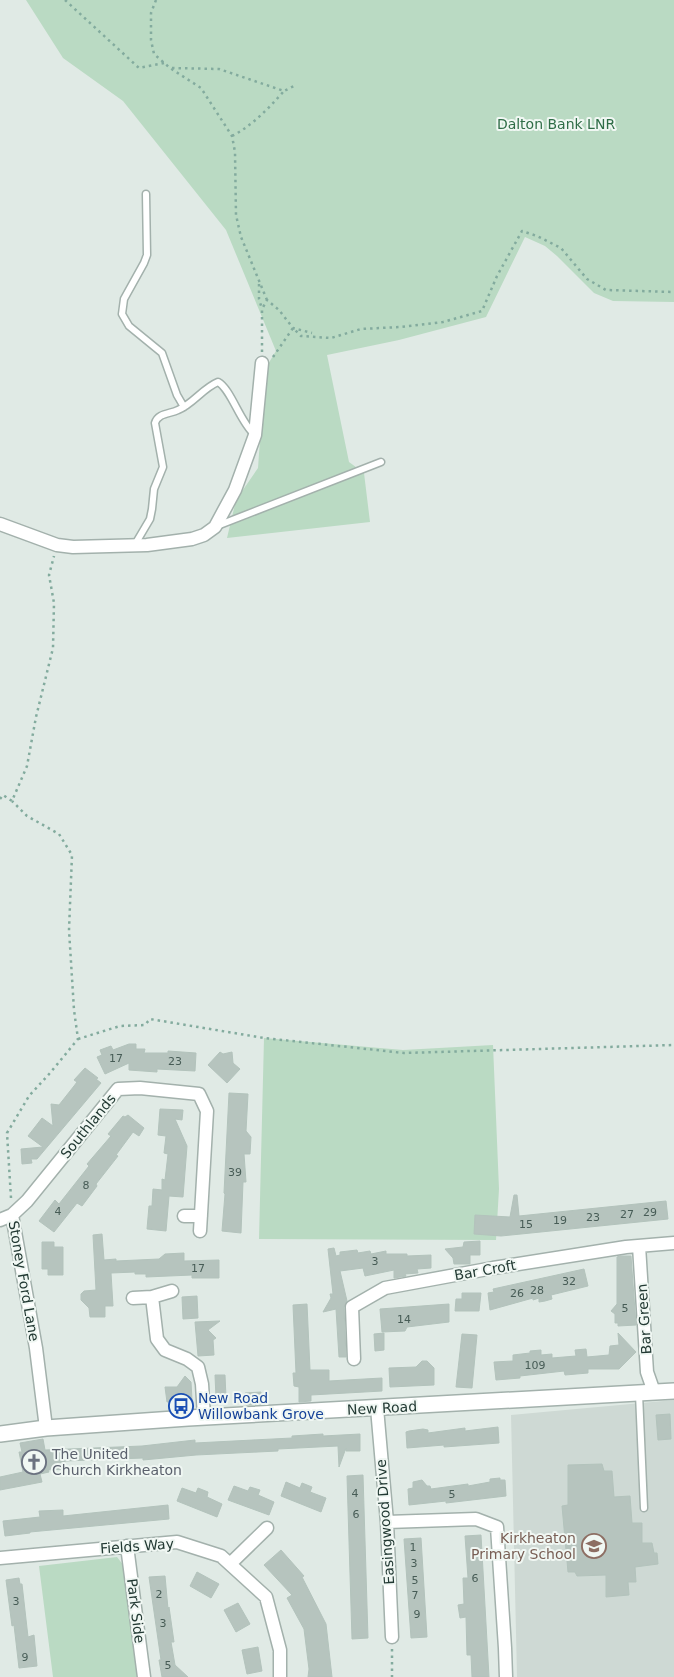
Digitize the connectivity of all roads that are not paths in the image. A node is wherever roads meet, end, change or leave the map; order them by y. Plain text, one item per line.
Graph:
1 (146, 194) dead end
2 (262, 369) road end
3 (184, 407) junction
4 (255, 435) junction
5 (381, 462) dead end
6 (0, 524) edge
7 (215, 527) junction
8 (136, 546) junction
9 (12, 1215) junction
10 (184, 1216) dead end
11 (201, 1216) junction
12 (0, 1220) edge
13 (200, 1231) dead end
14 (674, 1243) edge
15 (639, 1246) junction
16 (172, 1291) dead end
17 (152, 1297) junction
18 (133, 1298) dead end
19 (354, 1359) dead end
20 (674, 1391) edge
21 (647, 1392) junction
22 (377, 1408) junction
23 (204, 1417) junction
24 (46, 1428) junction
25 (0, 1434) edge
26 (644, 1508) dead end
27 (387, 1522) junction
28 (267, 1528) dead end
29 (127, 1546) junction
30 (0, 1558) edge
31 (230, 1564) junction
32 (392, 1637) road end
33 (144, 1677) edge
34 (280, 1677) edge
35 (506, 1677) edge

1 - 3 lane
2 - 4 street
3 - 4 lane
3 - 8 lane
4 - 7 street
5 - 7 lane
6 - 8 street
7 - 8 street
9 - 11 street, Southlands
9 - 12 street
9 - 24 street, Stoney Ford Lane
10 - 11 street
11 - 13 street, Southlands
14 - 15 street, Bar Croft
15 - 19 street, Bar Croft
15 - 21 street, Bar Green
16 - 17 street
17 - 18 street
17 - 23 street
20 - 21 street, New Road
21 - 22 street, New Road
21 - 26 lane
22 - 23 street, New Road
22 - 27 street, Easingwood Drive
23 - 24 street, New Road
24 - 25 street, New Road
27 - 32 street, Easingwood Drive
27 - 35 street
28 - 31 street
29 - 30 street, Fields Way
29 - 31 street, Fields Way
29 - 33 street, Park Side
31 - 34 street, Fields Way

